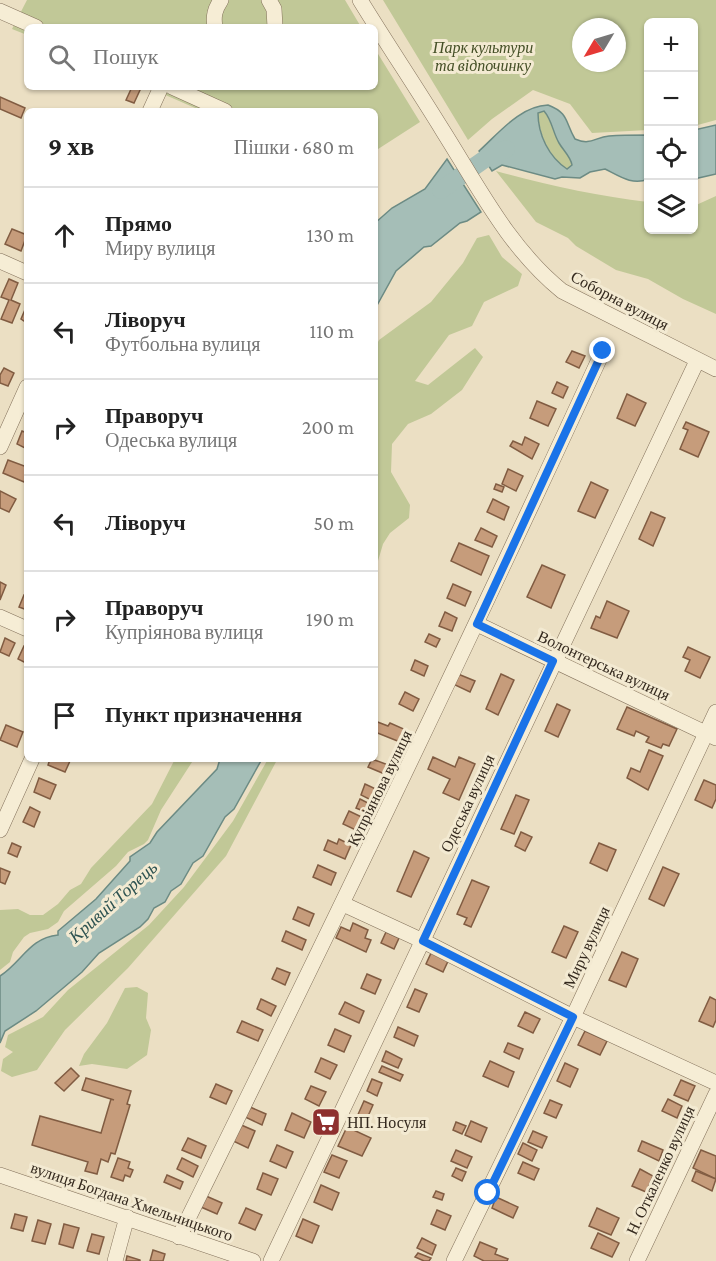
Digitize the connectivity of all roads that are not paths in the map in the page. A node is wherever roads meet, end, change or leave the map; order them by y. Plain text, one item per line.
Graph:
1 (221, 0) edge
2 (269, 0) edge
3 (360, 0) edge
4 (0, 11) edge
5 (29, 24) edge
6 (214, 24) edge
7 (275, 24) edge
8 (375, 24) edge
9 (378, 28) edge
10 (160, 90) edge
11 (179, 90) edge
12 (151, 108) edge
13 (218, 108) edge
14 (0, 261) edge
15 (24, 272) edge
16 (603, 351) dead end
17 (697, 361) junction
18 (716, 369) edge
19 (24, 394) edge
20 (0, 447) edge
21 (0, 617) edge
22 (477, 624) junction
23 (24, 628) edge
24 (553, 661) junction
25 (716, 712) edge
26 (711, 735) edge
27 (31, 762) edge
28 (0, 830) edge
29 (343, 904) junction
30 (423, 941) junction
31 (573, 1017) junction
32 (716, 1083) edge
33 (716, 1094) edge
34 (0, 1175) edge
35 (127, 1217) junction
36 (179, 1237) junction
37 (115, 1261) edge
38 (253, 1261) edge
39 (271, 1261) edge
40 (454, 1261) edge
41 (637, 1261) edge

1 - 6 street
2 - 7 street
3 - 8 street, Соборна вулиця
4 - 5 street
9 - 17 street, Соборна вулиця
10 - 12 street
11 - 13 street
14 - 15 street
16 - 22 street, Купріянова вулиця
17 - 18 street, Соборна вулиця
17 - 24 street, Одеська вулиця
19 - 20 street
21 - 23 street
22 - 24 street, Волонтерська вулиця
22 - 29 street, Купріянова вулиця
24 - 26 street, Волонтерська вулиця
24 - 30 street, Одеська вулиця
25 - 26 street, Миру вулиця
26 - 31 street, Миру вулиця
27 - 28 street
29 - 30 street
29 - 36 street, Купріянова вулиця
30 - 31 street
30 - 39 street, Одеська вулиця
31 - 32 street
31 - 40 street, Миру вулиця
33 - 41 street, Н. Откаленко вулиця
34 - 35 street, вулиця Богдана Хмельницького
35 - 36 street, вулиця Богдана Хмельницького
35 - 37 street
36 - 38 street, вулиця Богдана Хмельницького

